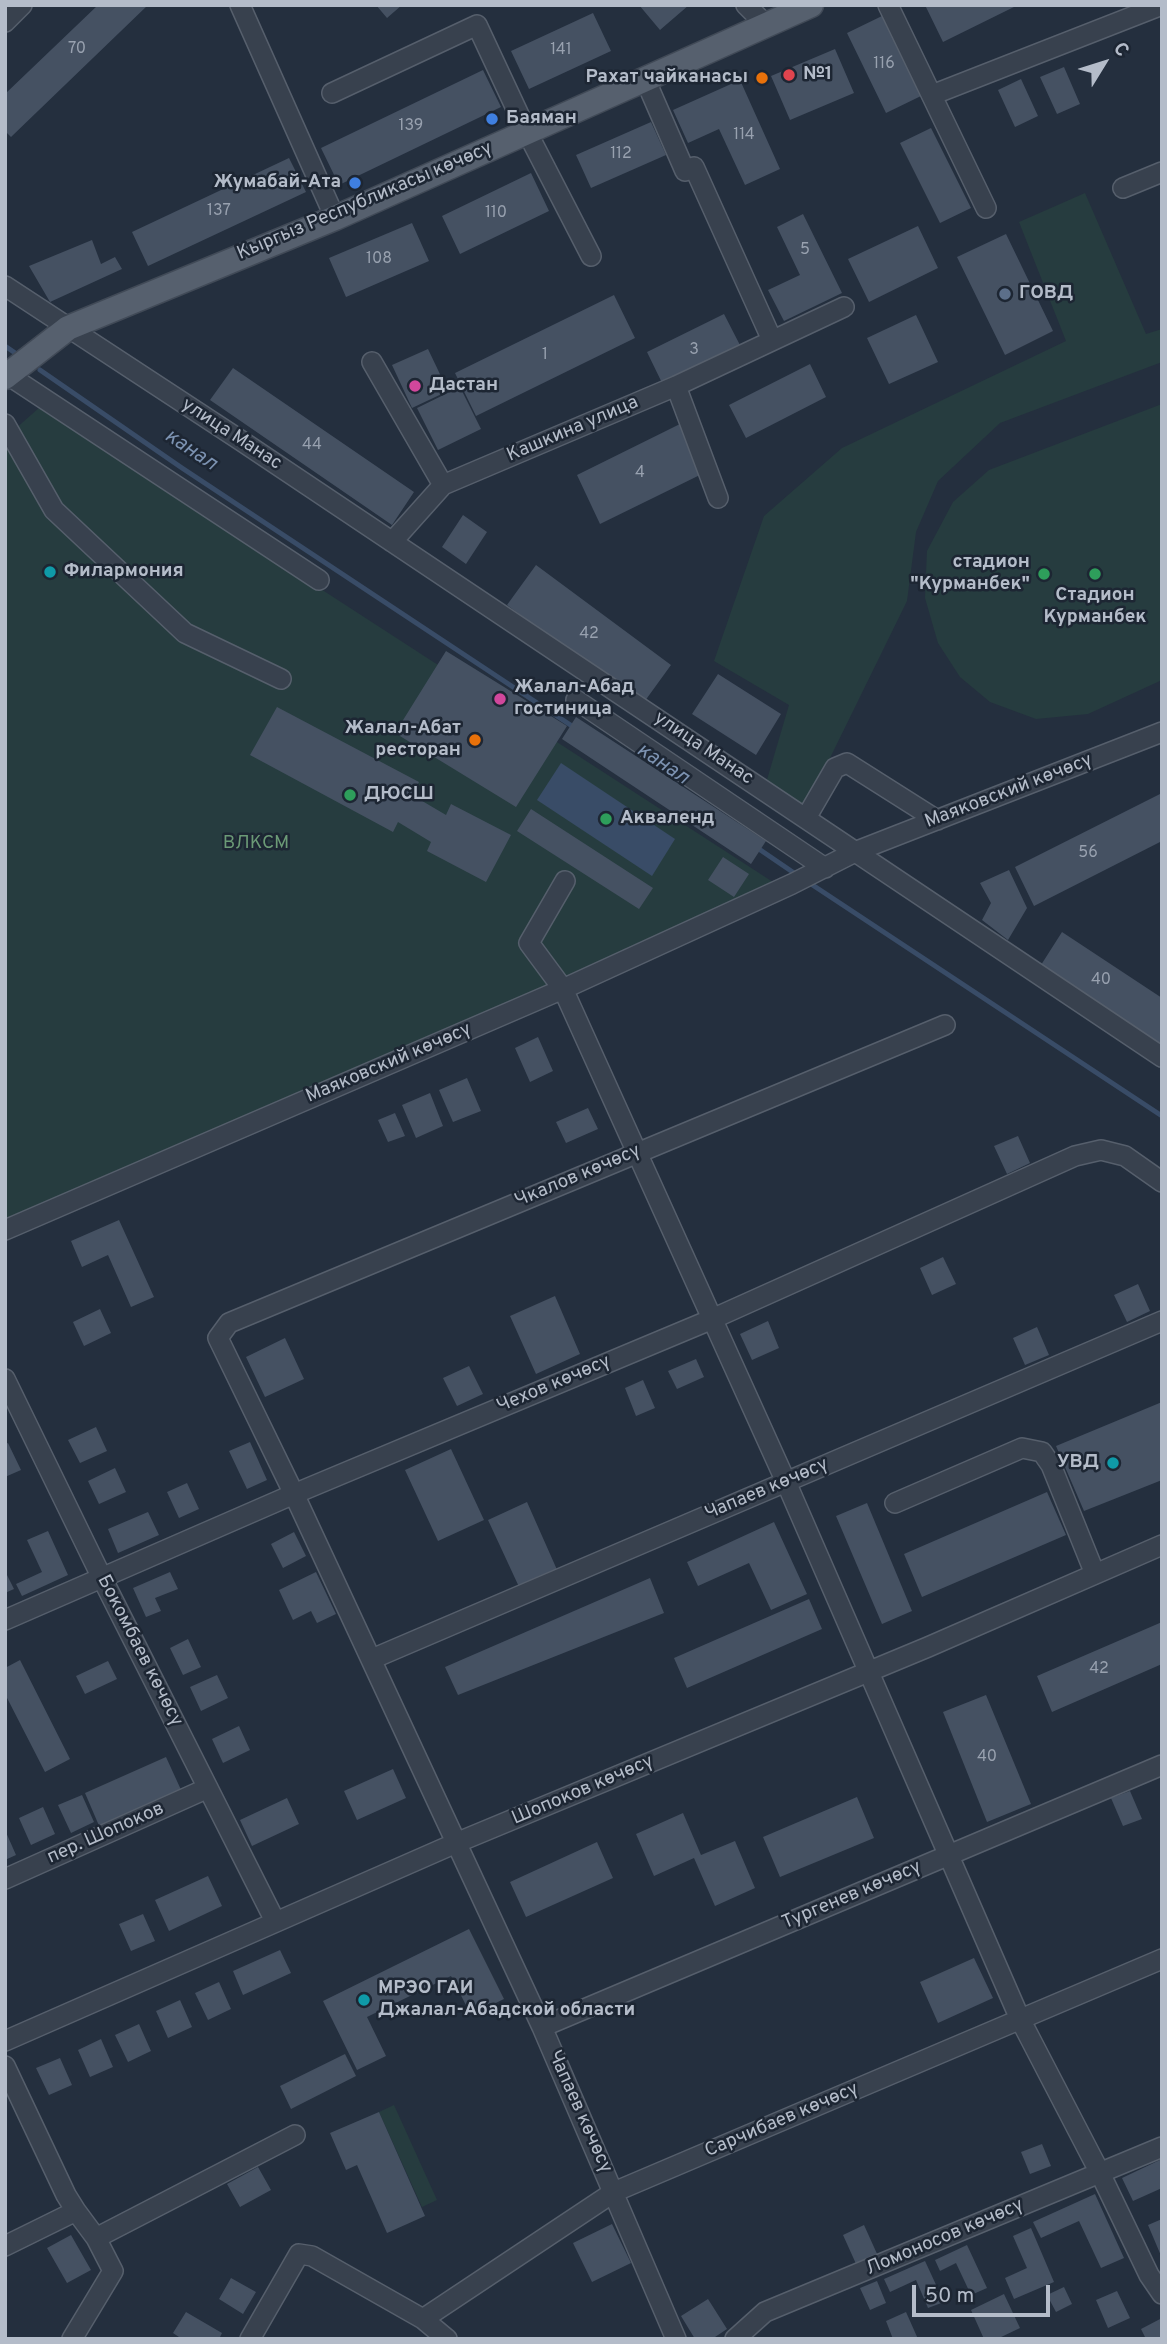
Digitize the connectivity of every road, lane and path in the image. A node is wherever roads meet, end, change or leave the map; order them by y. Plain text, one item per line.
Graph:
1 (22, 5) edge
2 (240, 5) edge
3 (746, 5) edge
4 (811, 5) edge
5 (888, 5) edge
6 (1162, 5) edge
7 (5, 22) edge
8 (766, 25) junction
9 (645, 79) junction
10 (332, 93) dead end
11 (932, 95) junction
12 (527, 132) junction
13 (1162, 172) edge
14 (1123, 188) dead end
15 (986, 208) dead end
16 (335, 218) junction
17 (591, 256) dead end
18 (5, 286) edge
19 (844, 307) dead end
20 (68, 328) junction
21 (772, 340) junction
22 (372, 362) dead end
23 (7, 376) edge
24 (677, 386) junction
25 (5, 424) edge
26 (443, 485) junction
27 (718, 498) dead end
28 (392, 541) junction
29 (319, 580) dead end
30 (281, 679) dead end
31 (576, 700) dead end
32 (1162, 732) edge
33 (806, 818) junction
34 (937, 820) junction
35 (857, 851) junction
36 (823, 869) junction
37 (565, 881) dead end
38 (562, 989) junction
39 (945, 1024) dead end
40 (1162, 1057) edge
41 (635, 1154) junction
42 (1162, 1182) edge
43 (5, 1230) edge
44 (710, 1320) junction
45 (1162, 1321) edge
46 (218, 1338) joint
47 (5, 1379) edge
48 (786, 1482) junction
49 (294, 1494) junction
50 (895, 1503) dead end
51 (1162, 1545) edge
52 (1095, 1574) junction
53 (102, 1578) junction
54 (5, 1620) edge
55 (372, 1660) junction
56 (869, 1671) junction
57 (1162, 1765) edge
58 (208, 1788) junction
59 (456, 1843) junction
60 (949, 1854) junction
61 (5, 1879) edge
62 (275, 1921) junction
63 (1162, 1959) edge
64 (1020, 2019) junction
65 (542, 2027) junction
66 (5, 2040) edge
67 (5, 2066) edge
68 (295, 2135) dead end
69 (1162, 2147) edge
70 (1100, 2173) junction
71 (614, 2192) junction
72 (76, 2211) junction
73 (96, 2238) junction
74 (5, 2246) edge
75 (1162, 2294) edge
76 (423, 2319) junction
77 (72, 2339) edge
78 (250, 2339) edge
79 (447, 2339) edge
80 (676, 2339) edge
81 (735, 2339) edge

1 - 7 street
2 - 16 street
3 - 8 street
4 - 8 main road, Кыргыз Республикасы көчөсү
5 - 11 street
6 - 11 street
8 - 9 main road, Кыргыз Республикасы көчөсү
9 - 12 main road, Кыргыз Республикасы көчөсү
9 - 21 street
10 - 12 street
11 - 15 street
12 - 16 main road, Кыргыз Республикасы көчөсү
12 - 17 street
13 - 14 street
16 - 20 main road, Кыргыз Республикасы көчөсү
18 - 20 street, улица Манас
19 - 21 street, Кашкина улица
20 - 23 main road, Кыргыз Республикасы көчөсү
20 - 28 street, улица Манас
21 - 24 street, Кашкина улица
22 - 26 street
23 - 29 street
24 - 26 street, Кашкина улица
24 - 27 street
25 - 30 street
26 - 28 street, Кашкина улица
28 - 33 street, улица Манас
31 - 36 street
32 - 34 street, Маяковский көчөсү
33 - 34 street
33 - 35 street, улица Манас
34 - 35 street, Маяковский көчөсү
35 - 36 street, Маяковский көчөсү
35 - 40 street, улица Манас
36 - 38 street, Маяковский көчөсү
37 - 38 street
38 - 41 street
38 - 43 street, Маяковский көчөсү
39 - 41 street, Чкалов көчөсү
41 - 44 street
41 - 46 street, Чкалов көчөсү
42 - 44 street, Чехов көчөсү
44 - 48 street
44 - 49 street, Чехов көчөсү
45 - 48 street, Чапаев көчөсү
46 - 49 street, Чапаев көчөсү
47 - 53 street, Бокомбаев көчөсү
48 - 55 street, Чапаев көчөсү
48 - 56 street
49 - 53 street, Чехов көчөсү
49 - 55 street, Чапаев көчөсү
50 - 52 street
51 - 52 street, Шопоков көчөсү
52 - 56 street, Шопоков көчөсү
53 - 54 street, Чехов көчөсү
53 - 58 street, Бокомбаев көчөсү
55 - 59 street, Чапаев көчөсү
56 - 59 street, Шопоков көчөсү
56 - 60 street
57 - 60 street, Тургенев көчөсү
58 - 61 street, пер. Шопоков
58 - 62 street, Бокомбаев көчөсү
59 - 62 street, Шопоков көчөсү
59 - 65 street, Чапаев көчөсү
60 - 64 street
60 - 65 street, Тургенев көчөсү
62 - 66 street, Шопоков көчөсү
63 - 64 street, Сарчибаев көчөсү
64 - 70 street
64 - 71 street, Сарчибаев көчөсү
65 - 71 street, Чапаев көчөсү
67 - 72 street
68 - 73 street
69 - 70 street, Ломоносов көчөсү
70 - 75 street
70 - 81 street, Ломоносов көчөсү
71 - 76 street, Сарчибаев көчөсү
71 - 80 street, Чапаев көчөсү
72 - 73 street
72 - 74 street
73 - 77 street
76 - 78 street
76 - 79 street

